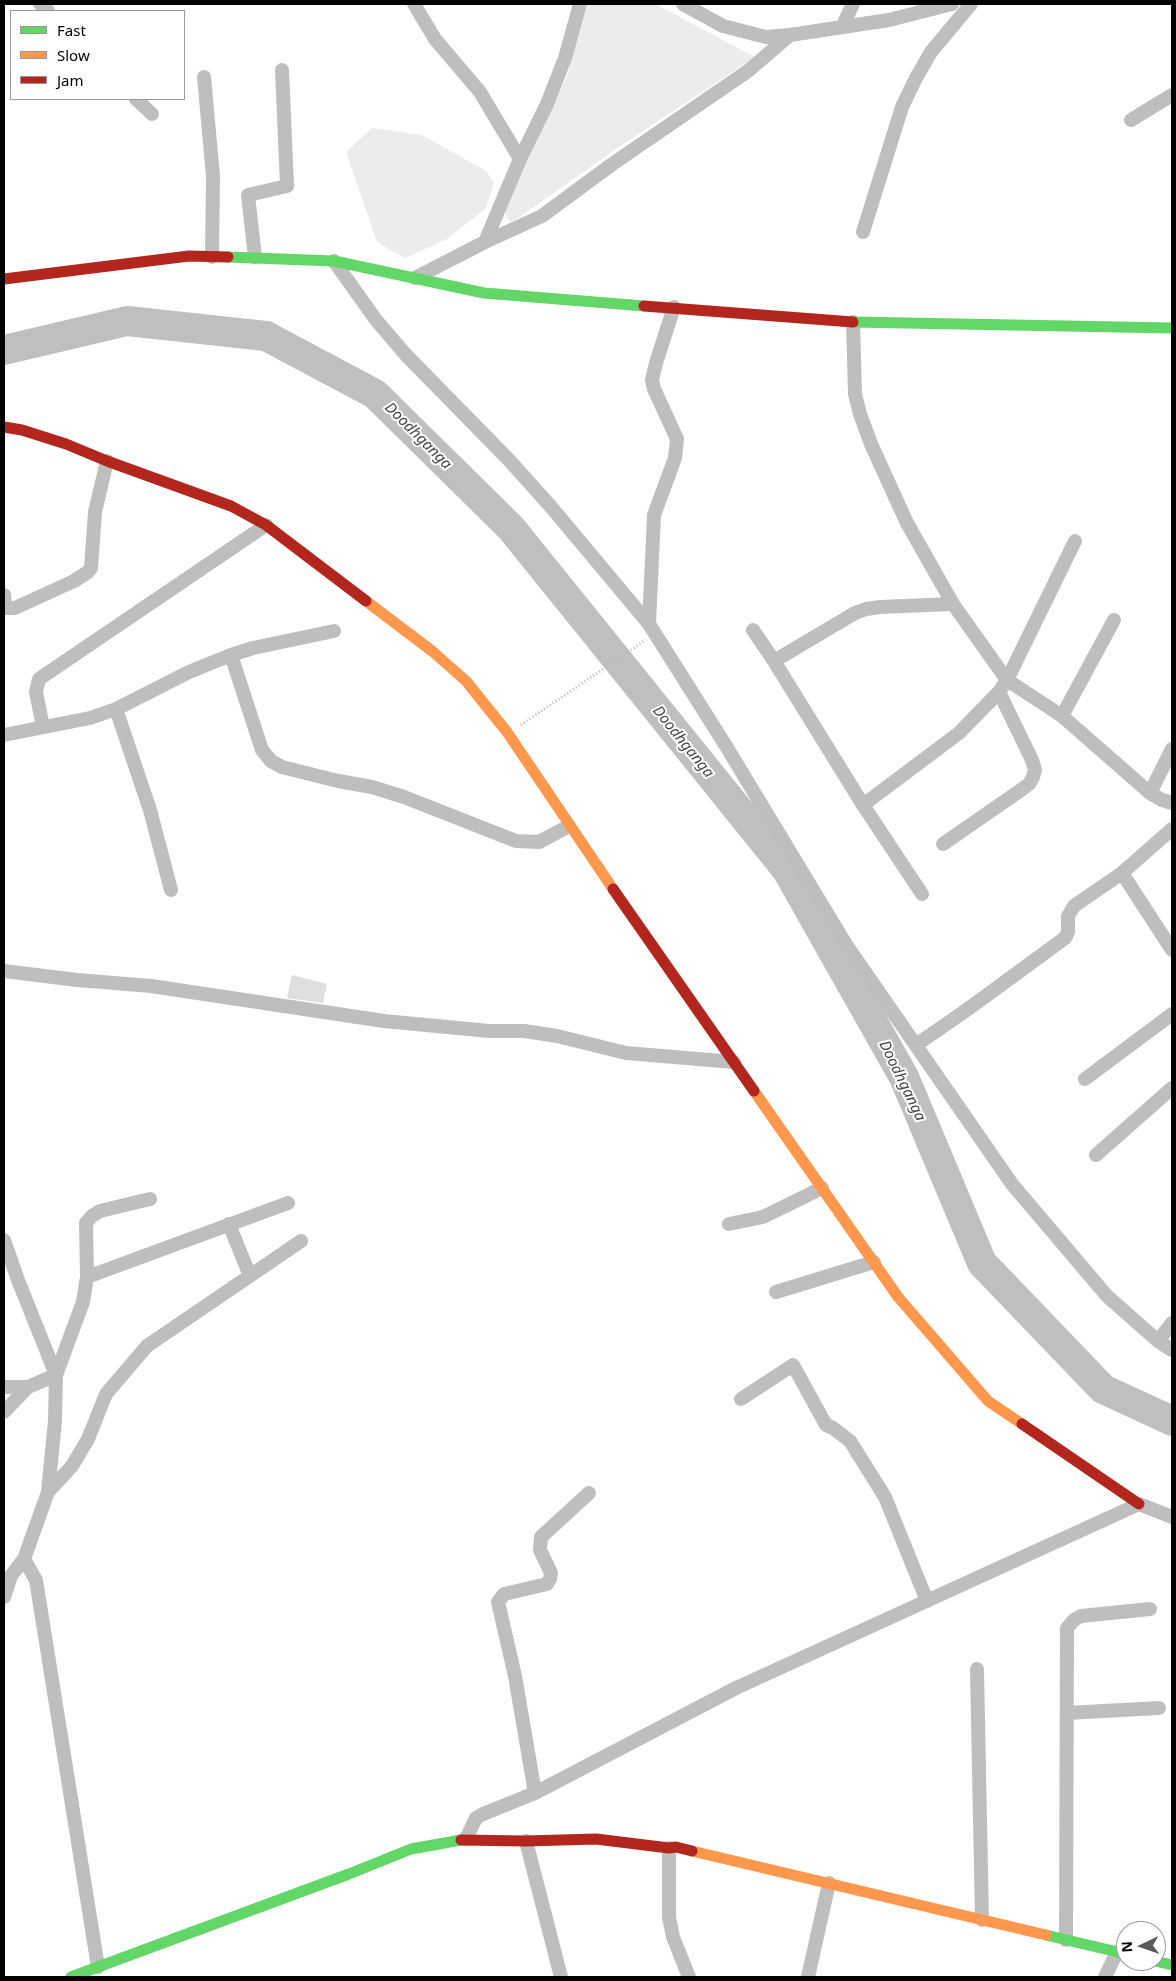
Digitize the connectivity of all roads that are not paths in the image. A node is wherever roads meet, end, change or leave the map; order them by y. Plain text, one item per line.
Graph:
1 (414, 4) edge
2 (580, 4) edge
3 (683, 4) edge
4 (853, 4) edge
5 (952, 4) edge
6 (971, 4) edge
7 (842, 27) junction
8 (790, 35) junction
9 (282, 70) dead end
10 (204, 77) dead end
11 (1172, 95) edge
12 (137, 100) edge
13 (152, 114) dead end
14 (1131, 120) dead end
15 (520, 159) junction
16 (864, 232) dead end
17 (485, 242) junction
18 (212, 257) junction
19 (255, 257) junction
20 (334, 261) junction
21 (415, 278) junction
22 (4, 279) edge
23 (674, 307) junction
24 (852, 322) junction
25 (1172, 328) edge
26 (4, 427) edge
27 (107, 461) junction
28 (266, 525) junction
29 (1075, 541) dead end
30 (4, 595) edge
31 (953, 604) junction
32 (1114, 620) dead end
33 (649, 624) junction
34 (334, 630) dead end
35 (752, 630) dead end
36 (231, 654) junction
37 (774, 661) junction
38 (1007, 680) junction
39 (999, 692) junction
40 (116, 709) junction
41 (1062, 716) junction
42 (43, 727) junction
43 (4, 735) edge
44 (1172, 749) edge
45 (1150, 793) junction
46 (1172, 803) edge
47 (863, 805) junction
48 (569, 826) junction
49 (1172, 829) edge
50 (943, 844) dead end
51 (1122, 873) junction
52 (171, 890) dead end
53 (922, 894) dead end
54 (1172, 950) edge
55 (4, 971) edge
56 (1172, 1014) edge
57 (916, 1045) junction
58 (734, 1062) junction
59 (1085, 1079) dead end
60 (1172, 1088) edge
61 (1096, 1155) dead end
62 (822, 1188) junction
63 (150, 1199) dead end
64 (288, 1203) dead end
65 (229, 1224) junction
66 (729, 1224) dead end
67 (4, 1240) edge
68 (301, 1241) dead end
69 (874, 1262) junction
70 (250, 1276) junction
71 (87, 1277) junction
72 (11, 1280) edge
73 (776, 1292) dead end
74 (1172, 1323) edge
75 (1158, 1341) junction
76 (1172, 1350) edge
77 (56, 1375) junction
78 (4, 1387) edge
79 (28, 1387) junction
80 (741, 1399) dead end
81 (4, 1412) edge
82 (48, 1492) junction
83 (588, 1493) dead end
84 (1139, 1504) junction
85 (1172, 1517) edge
86 (24, 1559) junction
87 (4, 1597) edge
88 (927, 1601) junction
89 (1150, 1609) dead end
90 (977, 1669) dead end
91 (1159, 1708) dead end
92 (1067, 1713) junction
93 (535, 1793) junction
94 (466, 1839) junction
95 (526, 1840) junction
96 (669, 1848) junction
97 (829, 1884) junction
98 (982, 1920) junction
99 (1066, 1940) junction
100 (1116, 1952) edge
101 (1116, 1960) edge
102 (98, 1967) junction
103 (71, 1977) edge
104 (561, 1977) edge
105 (689, 1977) edge
106 (808, 1977) edge
107 (1105, 1977) edge

1 - 15 street
2 - 15 street
3 - 8 street
4 - 7 street
5 - 7 street
6 - 16 street
7 - 8 street
8 - 17 street
9 - 19 street
10 - 18 street
11 - 14 street
12 - 13 street
15 - 17 street
17 - 21 street
18 - 19 main road
18 - 22 main road
19 - 20 main road
20 - 21 main road
20 - 33 street
21 - 23 main road
23 - 24 main road
23 - 33 street
24 - 25 main road
24 - 31 street
26 - 27 main road
27 - 28 main road
27 - 30 street
28 - 42 street
28 - 48 main road
29 - 38 street
31 - 37 street
31 - 38 street
32 - 41 street
33 - 57 street
34 - 36 street
35 - 37 street
36 - 40 street
36 - 48 street
37 - 47 street
38 - 39 street
38 - 41 street
39 - 47 street
39 - 50 street
40 - 42 street
40 - 52 street
41 - 45 street
42 - 43 street
44 - 45 street
45 - 46 street
47 - 53 street
48 - 58 main road
49 - 51 street
51 - 54 street
51 - 57 street
55 - 58 street
56 - 59 street
57 - 75 street
58 - 62 main road
60 - 61 street
62 - 66 street
62 - 69 main road
63 - 71 street
64 - 65 street
65 - 70 street
65 - 71 street
67 - 72 street
68 - 70 street
69 - 73 street
69 - 84 main road
70 - 82 street
71 - 77 street
72 - 77 street
74 - 75 street
75 - 76 street
77 - 79 street
77 - 82 street
78 - 79 street
79 - 81 street
80 - 88 street
82 - 86 street
83 - 93 street
84 - 85 street
84 - 88 street
86 - 87 street
86 - 102 street
88 - 93 street
89 - 92 street
90 - 98 street
91 - 92 street
92 - 99 street
93 - 94 street
94 - 95 main road
94 - 102 main road
95 - 96 main road
95 - 104 street
96 - 97 main road
96 - 105 street
97 - 98 main road
97 - 106 street
98 - 99 main road
99 - 100 main road
101 - 107 street
102 - 103 main road

